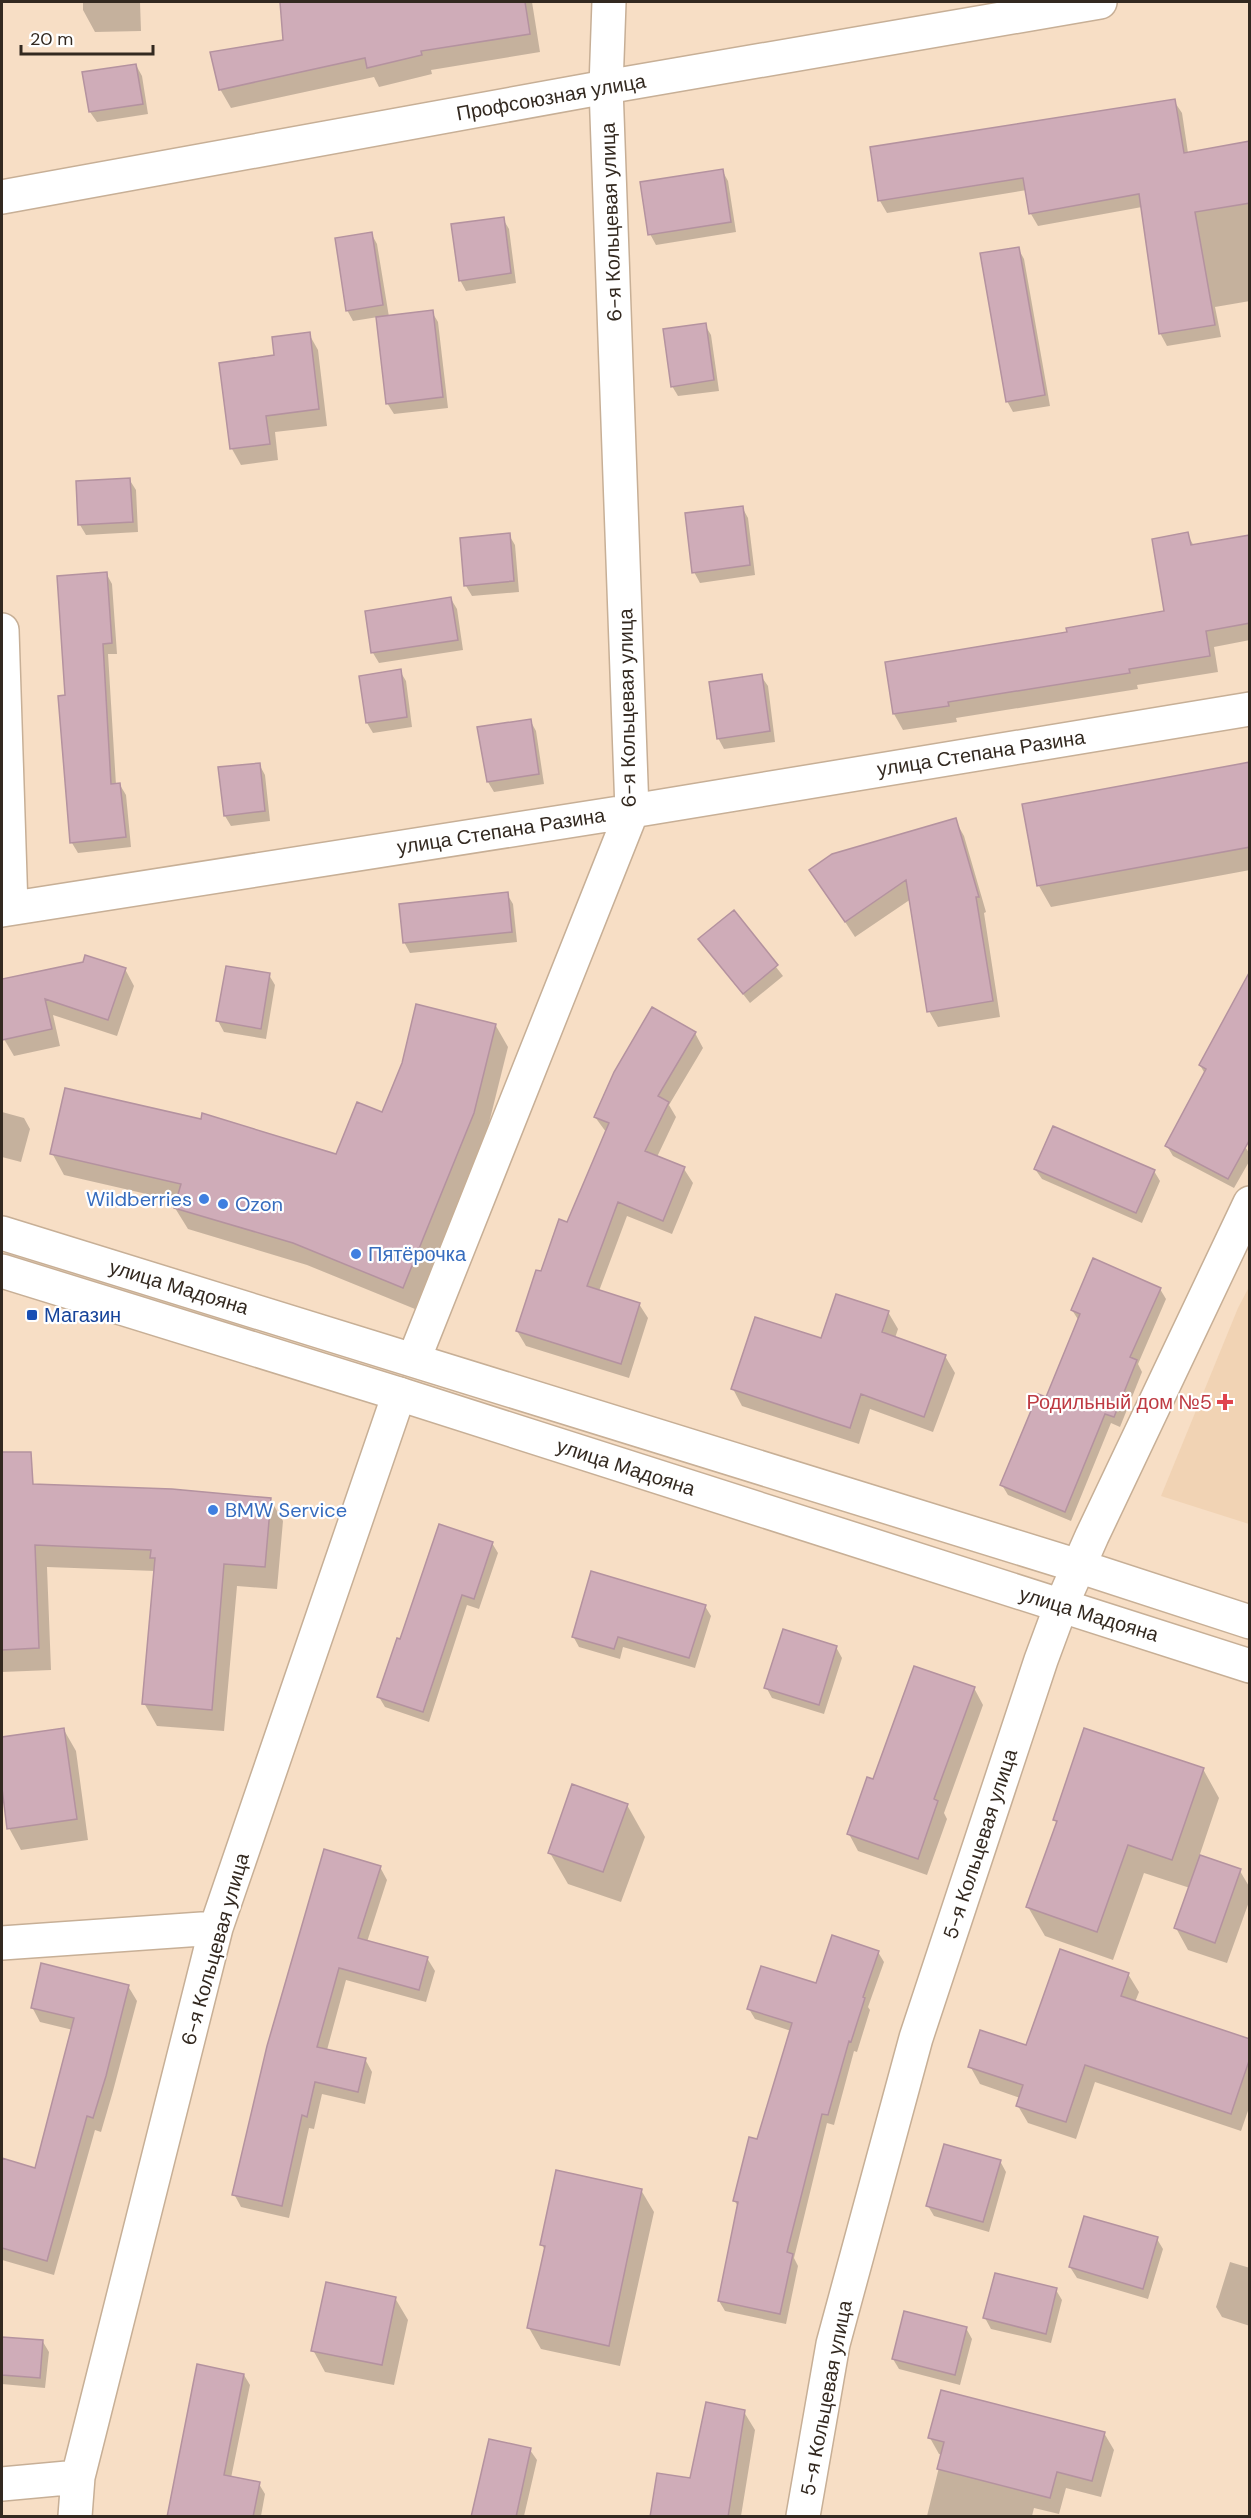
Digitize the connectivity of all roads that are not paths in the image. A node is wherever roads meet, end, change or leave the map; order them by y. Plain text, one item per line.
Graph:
1 (609, 2) edge
2 (1100, 2) edge
3 (606, 87) junction
4 (2, 197) edge
5 (2, 630) edge
6 (1250, 709) edge
7 (632, 811) junction
8 (6, 909) edge
9 (1250, 1203) edge
10 (2, 1233) edge
11 (2, 1271) edge
12 (414, 1359) junction
13 (399, 1394) junction
14 (1078, 1566) junction
15 (1061, 1606) junction
16 (1250, 1622) edge
17 (1250, 1666) edge
18 (216, 1928) junction
19 (2, 1943) edge
20 (78, 2477) junction
21 (2, 2484) edge
22 (75, 2517) edge
23 (804, 2517) edge

1 - 3 street, 6-я Кольцевая улица
2 - 3 street, Профсоюзная улица
3 - 4 street, Профсоюзная улица
3 - 7 street, 6-я Кольцевая улица
5 - 8 street
6 - 7 street, улица Степана Разина
7 - 8 street, улица Степана Разина
7 - 12 street, 6-я Кольцевая улица
9 - 14 street, 5-я Кольцевая улица
10 - 12 street, улица Мадояна
11 - 13 street, улица Мадояна
12 - 14 street, улица Мадояна
13 - 15 street, улица Мадояна
13 - 18 street, 6-я Кольцевая улица
14 - 15 street, 5-я Кольцевая улица
14 - 16 street, улица Мадояна
15 - 17 street, улица Мадояна
15 - 23 street, 5-я Кольцевая улица
18 - 19 street
18 - 20 street, 6-я Кольцевая улица
20 - 21 street
20 - 22 street, 6-я Кольцевая улица

